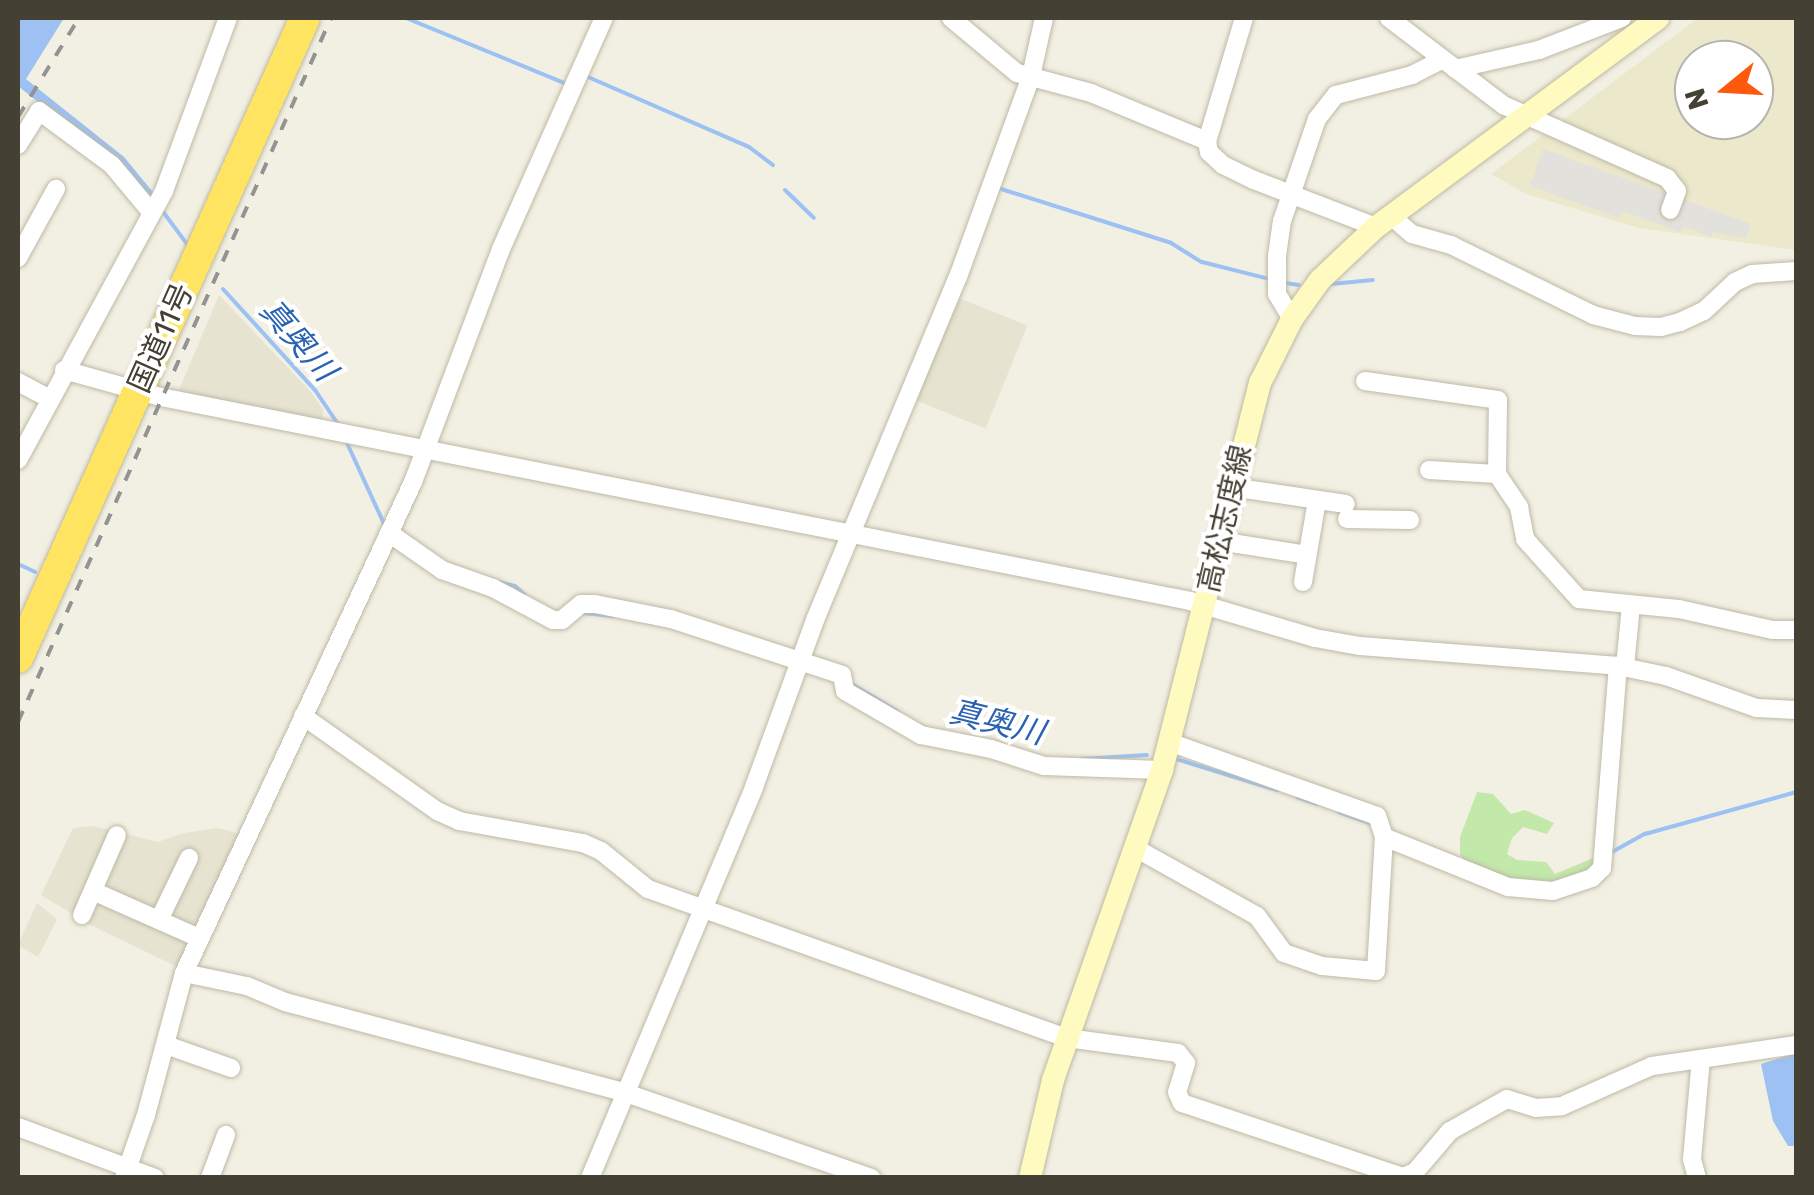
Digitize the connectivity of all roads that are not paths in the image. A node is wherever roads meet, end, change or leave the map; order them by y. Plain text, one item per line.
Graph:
1 (228, 18) edge
2 (305, 18) edge
3 (604, 18) edge
4 (951, 18) edge
5 (1044, 18) edge
6 (1244, 18) edge
7 (1390, 18) edge
8 (1622, 18) edge
9 (1658, 18) edge
10 (1448, 65) junction
11 (1031, 76) junction
12 (1526, 117) junction
13 (1207, 141) junction
14 (18, 145) edge
15 (56, 189) dead end
16 (1291, 196) junction
17 (1670, 210) dead end
18 (152, 213) junction
19 (1383, 220) junction
20 (18, 258) edge
21 (1796, 272) edge
22 (1292, 319) junction
23 (64, 370) junction
24 (1365, 381) dead end
25 (18, 382) edge
26 (137, 390) junction
27 (50, 399) junction
28 (427, 450) junction
29 (18, 460) edge
30 (1429, 470) dead end
31 (1497, 474) junction
32 (1232, 486) junction
33 (1317, 500) junction
34 (1410, 520) dead end
35 (389, 534) junction
36 (849, 535) junction
37 (1219, 541) junction
38 (1307, 555) junction
39 (1303, 582) dead end
40 (1205, 604) junction
41 (1631, 605) junction
42 (1796, 630) edge
43 (18, 658) edge
44 (803, 661) junction
45 (1621, 666) junction
46 (1796, 710) edge
47 (303, 716) junction
48 (1170, 742) junction
49 (1162, 770) junction
50 (117, 835) dead end
51 (1384, 837) junction
52 (1137, 849) junction
53 (189, 858) dead end
54 (93, 891) junction
55 (702, 909) junction
56 (82, 915) dead end
57 (159, 920) junction
58 (199, 938) junction
59 (184, 973) junction
60 (1067, 1038) junction
61 (166, 1045) junction
62 (1796, 1045) edge
63 (1701, 1060) junction
64 (232, 1068) dead end
65 (623, 1092) junction
66 (18, 1127) edge
67 (226, 1135) dead end
68 (126, 1173) edge
69 (156, 1178) edge
70 (210, 1178) edge
71 (590, 1178) edge
72 (872, 1178) edge
73 (1030, 1178) edge
74 (1697, 1178) edge

1 - 18 street
2 - 26 highway, 国道11号
3 - 28 street
4 - 11 street
5 - 11 street
6 - 13 street
7 - 10 street
8 - 10 street
9 - 12 main road, 高松志度線
10 - 12 street
10 - 16 street
11 - 13 street
11 - 36 street
12 - 17 street
12 - 19 main road, 高松志度線
13 - 16 street
14 - 18 street
15 - 20 street
16 - 19 street
16 - 22 street
18 - 23 street
19 - 21 street
19 - 22 main road, 高松志度線
22 - 32 main road, 高松志度線
23 - 26 street
23 - 27 street
24 - 31 street
25 - 27 street
26 - 28 street
26 - 43 highway, 国道11号
27 - 29 street
28 - 35 street
28 - 36 street
30 - 31 street
31 - 41 street
32 - 33 street
32 - 37 main road, 高松志度線
33 - 34 street
33 - 38 street
35 - 44 street
35 - 47 street
36 - 40 street
36 - 44 street
37 - 38 street
37 - 40 main road, 高松志度線
38 - 39 street
40 - 45 street
40 - 48 main road, 高松志度線
41 - 42 street
41 - 45 street
44 - 49 street
44 - 55 street
45 - 46 street
45 - 51 street
47 - 55 street
47 - 58 street
48 - 49 main road, 高松志度線
48 - 51 street
49 - 52 main road, 高松志度線
50 - 54 street
51 - 52 street
52 - 60 main road, 高松志度線
53 - 57 street
54 - 56 street
54 - 57 street
55 - 60 street
55 - 65 street
57 - 58 street
58 - 59 street
59 - 61 street
59 - 65 street
60 - 63 street
60 - 73 main road, 高松志度線
61 - 64 street
61 - 68 street
62 - 63 street
63 - 74 street
65 - 71 street
65 - 72 street
66 - 68 street
67 - 70 street
68 - 69 street

